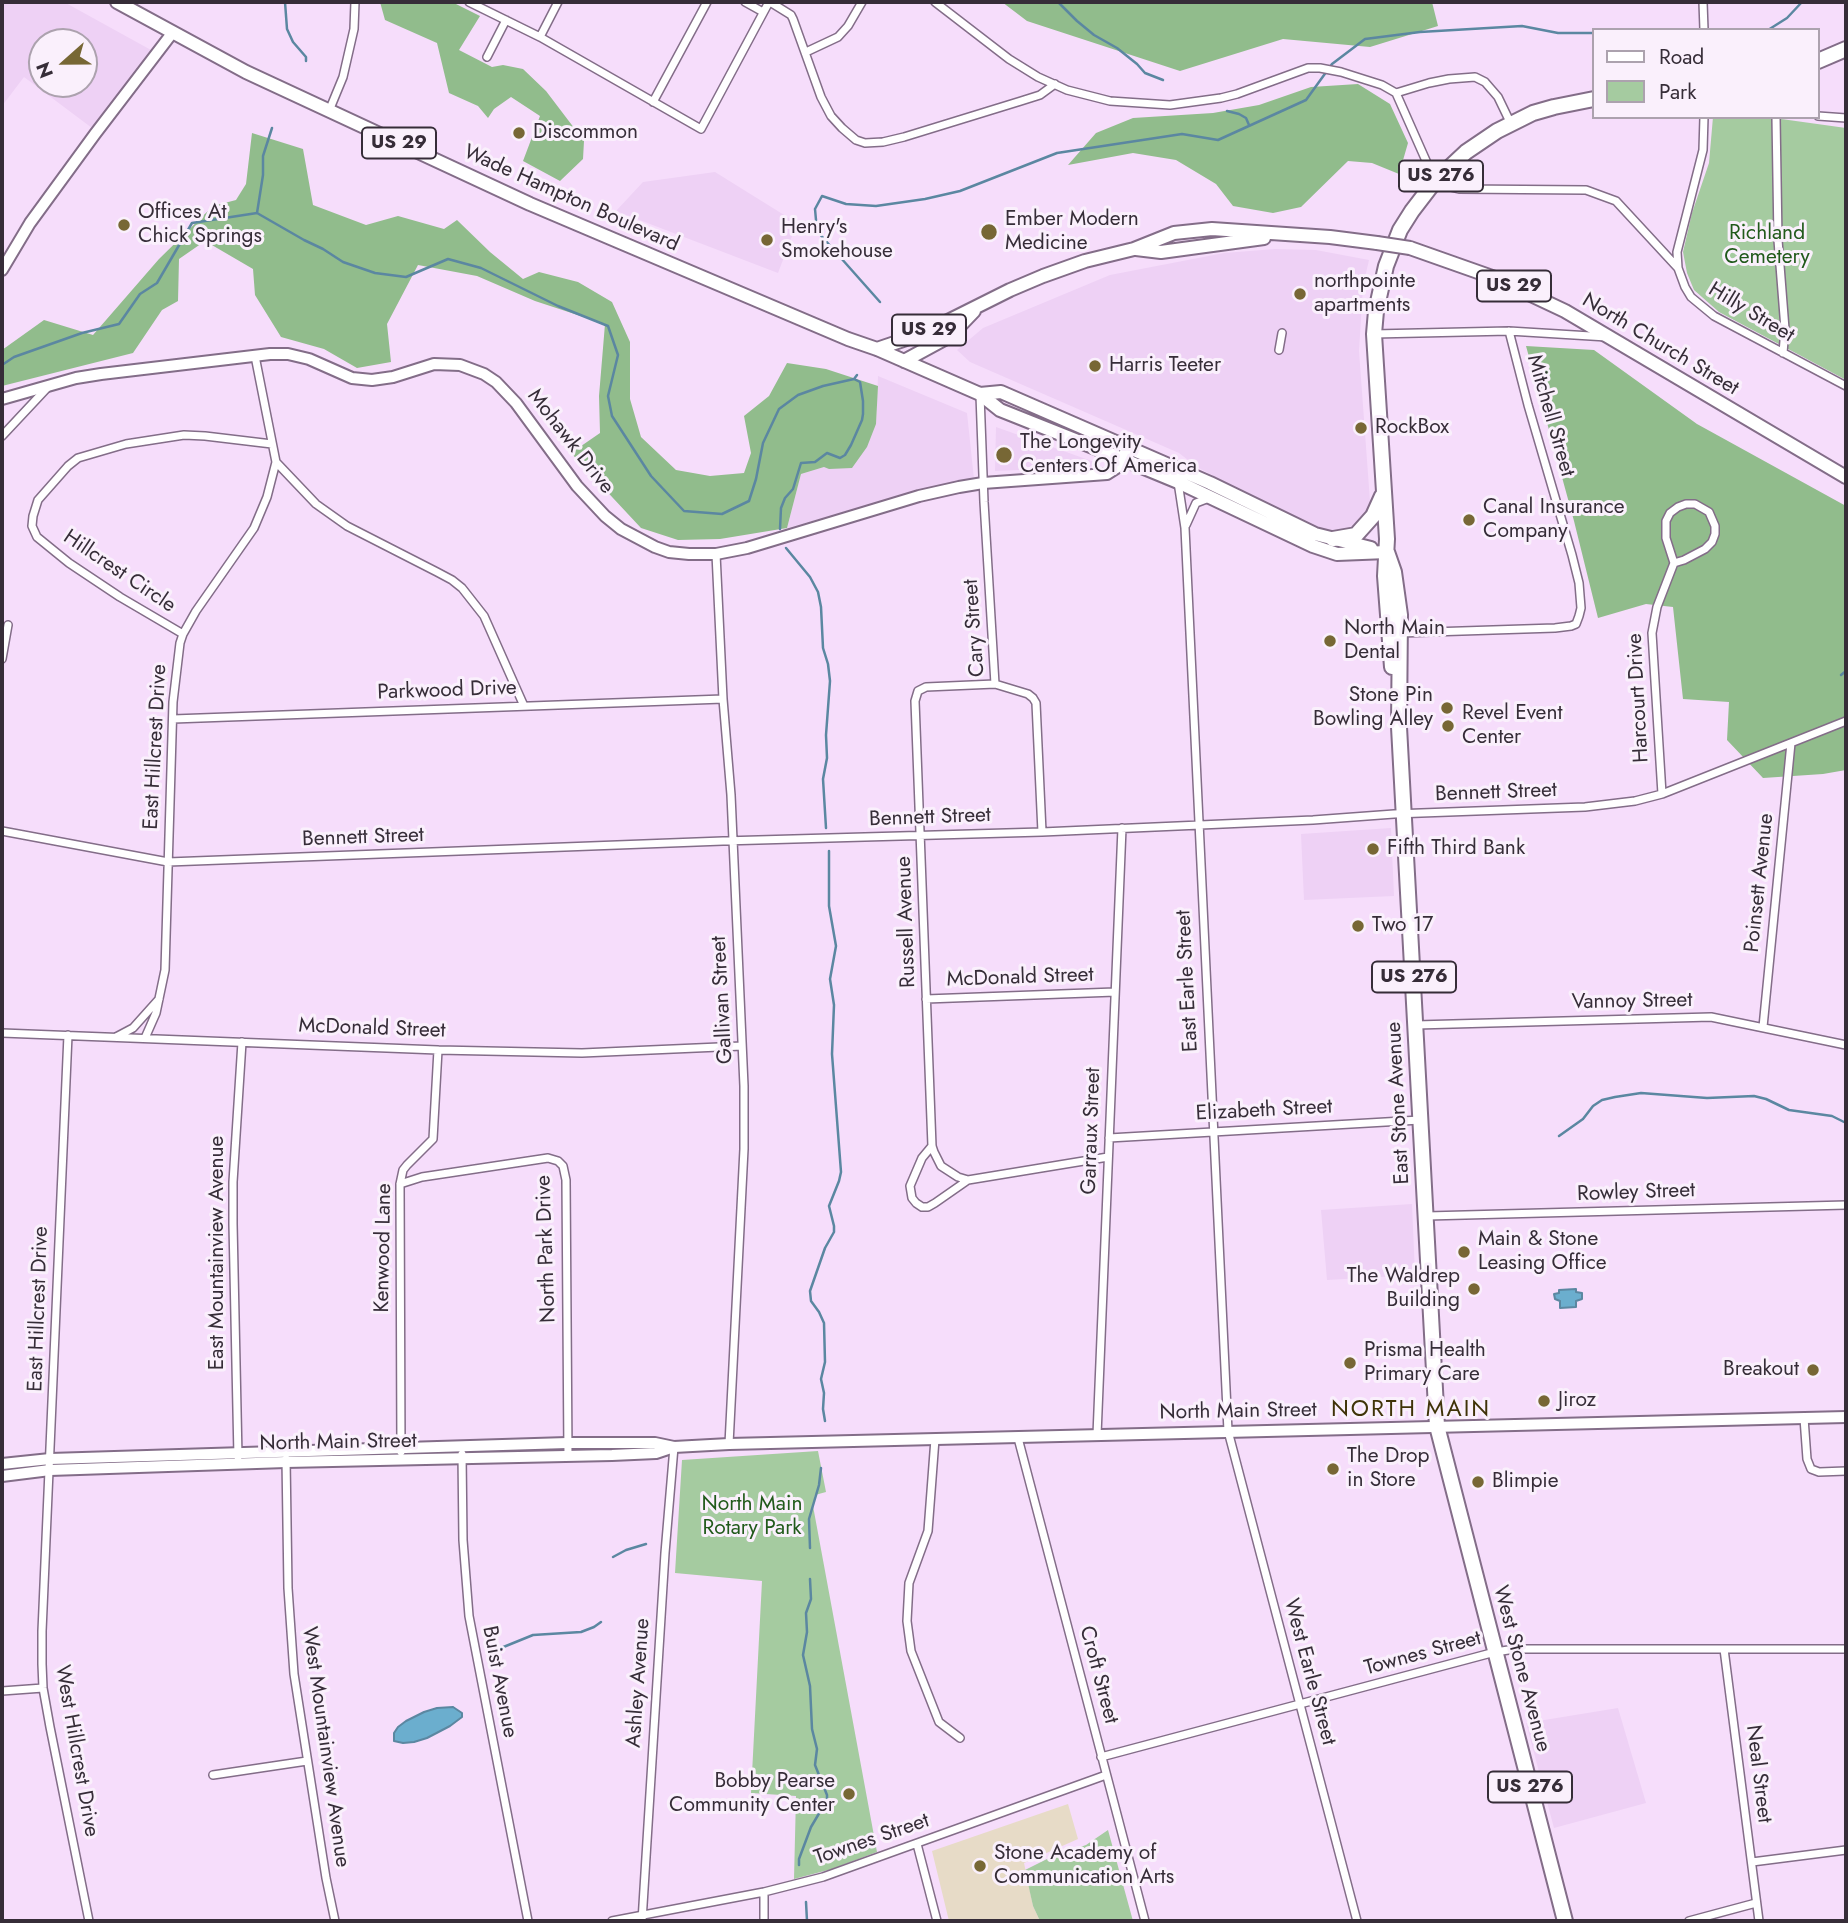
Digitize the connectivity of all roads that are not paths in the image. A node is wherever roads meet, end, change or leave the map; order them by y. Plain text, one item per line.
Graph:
1 (117, 2) edge
2 (355, 2) edge
3 (469, 2) edge
4 (495, 2) edge
5 (558, 2) edge
6 (707, 2) edge
7 (746, 2) edge
8 (770, 2) edge
9 (862, 2) edge
10 (935, 2) edge
11 (1715, 2) edge
12 (1704, 3) edge
13 (490, 11) junction
14 (763, 12) junction
15 (506, 20) junction
16 (1704, 28) edge
17 (173, 32) junction
18 (540, 37) junction
19 (1846, 49) edge
20 (806, 52) junction
21 (487, 57) dead end
22 (1820, 60) edge
23 (1055, 84) junction
24 (1396, 93) junction
25 (1592, 99) edge
26 (653, 102) junction
27 (330, 111) junction
28 (1820, 116) edge
29 (1846, 118) edge
30 (1704, 119) edge
31 (1776, 119) edge
32 (1511, 124) junction
33 (1435, 181) junction
34 (1242, 232) junction
35 (1281, 234) junction
36 (1134, 249) junction
37 (1176, 250) junction
38 (1678, 268) junction
39 (2, 270) edge
40 (979, 306) junction
41 (1509, 331) junction
42 (1282, 333) dead end
43 (1374, 334) junction
44 (1611, 338) junction
45 (877, 349) junction
46 (1279, 350) dead end
47 (1783, 353) junction
48 (255, 356) junction
49 (904, 361) junction
50 (49, 386) junction
51 (1846, 386) edge
52 (980, 394) junction
53 (2, 399) edge
54 (2, 421) edge
55 (4, 433) edge
56 (272, 444) junction
57 (1125, 453) junction
58 (276, 462) junction
59 (1846, 477) edge
60 (1178, 482) junction
61 (983, 483) junction
62 (1384, 492) junction
63 (1211, 498) junction
64 (1185, 528) junction
65 (1333, 539) junction
66 (1387, 552) junction
67 (716, 554) junction
68 (1674, 562) junction
69 (8, 625) dead end
70 (1400, 633) junction
71 (183, 634) junction
72 (2, 659) edge
73 (995, 684) junction
74 (1398, 694) junction
75 (723, 699) junction
76 (524, 706) junction
77 (173, 719) junction
78 (1846, 721) edge
79 (1791, 743) junction
80 (1662, 794) junction
81 (1404, 813) junction
82 (1198, 825) junction
83 (1122, 828) junction
84 (2, 831) edge
85 (1042, 832) junction
86 (922, 836) junction
87 (733, 841) junction
88 (168, 862) junction
89 (1115, 992) junction
90 (159, 999) junction
91 (926, 999) junction
92 (1416, 1025) junction
93 (1763, 1027) junction
94 (2, 1033) edge
95 (68, 1035) junction
96 (115, 1037) junction
97 (145, 1038) junction
98 (242, 1042) junction
99 (1846, 1045) edge
100 (742, 1046) junction
101 (438, 1049) junction
102 (1420, 1120) junction
103 (1213, 1132) junction
104 (1109, 1138) junction
105 (932, 1146) junction
106 (1108, 1157) junction
107 (968, 1180) junction
108 (400, 1184) junction
109 (1846, 1205) edge
110 (1427, 1216) junction
111 (1846, 1417) edge
112 (1804, 1418) junction
113 (1437, 1426) junction
114 (1228, 1431) junction
115 (1097, 1435) junction
116 (1018, 1438) junction
117 (935, 1439) junction
118 (567, 1443) junction
119 (729, 1444) junction
120 (462, 1446) junction
121 (674, 1447) junction
122 (401, 1448) junction
123 (286, 1457) junction
124 (568, 1457) junction
125 (238, 1459) junction
126 (462, 1459) junction
127 (401, 1460) junction
128 (2, 1464) edge
129 (50, 1464) junction
130 (1846, 1471) edge
131 (2, 1476) edge
132 (1724, 1649) junction
133 (1846, 1649) edge
134 (1495, 1652) junction
135 (43, 1688) junction
136 (2, 1691) edge
137 (1299, 1705) junction
138 (960, 1738) dead end
139 (1101, 1757) junction
140 (307, 1761) junction
141 (213, 1775) dead end
142 (1106, 1775) junction
143 (917, 1844) junction
144 (1846, 1850) edge
145 (1752, 1862) junction
146 (764, 1892) junction
147 (1756, 1903) junction
148 (642, 1918) edge
149 (89, 1921) edge
150 (335, 1921) edge
151 (528, 1921) edge
152 (612, 1921) edge
153 (764, 1921) edge
154 (937, 1921) edge
155 (1145, 1921) edge
156 (1357, 1921) edge
157 (1565, 1921) edge
158 (1689, 1921) edge
159 (1759, 1921) edge

1 - 17 main road, Wade Hampton Boulevard / US 29
2 - 27 street
3 - 13 street
4 - 13 street
5 - 18 street
6 - 26 street
7 - 14 street
8 - 14 street
8 - 20 street
9 - 20 street
10 - 23 street
11 - 12 street
12 - 16 street
13 - 15 street
14 - 26 street
15 - 18 street
15 - 21 street
17 - 27 main road, Wade Hampton Boulevard / US 29
17 - 39 street
18 - 26 street
19 - 22 highway
20 - 23 street
23 - 24 street
24 - 32 street
24 - 33 street
25 - 32 highway, East Stone Avenue / US 276
27 - 45 main road, Wade Hampton Boulevard / US 29
28 - 29 street
30 - 38 street
31 - 47 street
32 - 33 highway, East Stone Avenue / US 276
33 - 38 street, Hilly Street
33 - 43 highway, East Stone Avenue / US 276
34 - 35 main road, North Church Street / US 29
34 - 36 main road, North Church Street / US 29
34 - 37 main road
35 - 37 main road, North Church Street / US 29
35 - 44 main road, North Church Street / US 29, bridge
36 - 37 main road, North Church Street / US 29
36 - 40 main road, North Church Street / US 29
38 - 47 street, Hilly Street
40 - 45 main road, North Church Street / US 29
40 - 49 main road, North Church Street / US 29
41 - 43 street
41 - 44 street
41 - 70 street, Mitchell Street
42 - 46 street
43 - 62 highway, East Stone Avenue / US 276
44 - 59 main road, North Church Street / US 29
45 - 49 main road, Wade Hampton Boulevard
47 - 51 street, Hilly Street
48 - 50 street, Mohawk Drive
48 - 56 street, East Hillcrest Drive
48 - 67 street, Mohawk Drive
49 - 52 main road, Wade Hampton Boulevard
50 - 53 street, Mohawk Drive
50 - 55 street
52 - 57 main road, Wade Hampton Boulevard
52 - 61 street, Cary Street
54 - 55 street
56 - 58 street, East Hillcrest Drive
56 - 71 street, Hillcrest Circle
57 - 60 main road, Wade Hampton Boulevard
57 - 61 street, Mohawk Drive
57 - 65 main road, Wade Hampton Boulevard
58 - 71 street, East Hillcrest Drive
58 - 76 street
60 - 63 main road, Wade Hampton Boulevard
60 - 64 street, East Earle Street
61 - 67 street, Mohawk Drive
61 - 73 street, Cary Street
62 - 65 highway
62 - 66 highway, East Stone Avenue / US 276
63 - 64 street
63 - 66 main road, Wade Hampton Boulevard
64 - 82 street, East Earle Street
65 - 66 main road, Wade Hampton Boulevard
66 - 70 highway, East Stone Avenue / US 276
66 - 74 highway, East Stone Avenue / US 276
67 - 75 street, Gallivan Street
68 - 68 street
68 - 80 street, Harcourt Drive
69 - 72 street
70 - 74 highway, East Stone Avenue / US 276
71 - 77 street, East Hillcrest Drive
73 - 85 street, Cary Street
73 - 86 street, Russell Avenue
74 - 81 highway, East Stone Avenue / US 276
75 - 76 street, Parkwood Drive
75 - 87 street, Gallivan Street
76 - 77 street, Parkwood Drive
77 - 88 street, East Hillcrest Drive
78 - 79 street, Bennett Street
79 - 80 street, Bennett Street
79 - 93 street, Poinsett Avenue
80 - 81 street, Bennett Street
81 - 82 street, Bennett Street
81 - 92 highway, East Stone Avenue / US 276
82 - 83 street, Bennett Street
82 - 103 street, East Earle Street
83 - 85 street, Bennett Street
83 - 89 street, Garraux Street
84 - 88 street, Bennett Street
85 - 86 street, Bennett Street
86 - 87 street, Bennett Street
86 - 91 street, Russell Avenue
87 - 88 street, Bennett Street
87 - 100 street, Gallivan Street
88 - 90 street, East Hillcrest Drive
89 - 91 street, McDonald Street
89 - 104 street, Garraux Street
90 - 96 street
90 - 97 street, East Hillcrest Drive
91 - 105 street, Russell Avenue
92 - 93 street, Vannoy Street
92 - 102 highway, East Stone Avenue / US 276
93 - 99 street, Vannoy Street
94 - 95 street, McDonald Street
95 - 96 street, McDonald Street
95 - 129 street, East Hillcrest Drive
96 - 97 street, McDonald Street
97 - 98 street, McDonald Street
98 - 101 street, McDonald Street
98 - 125 street, East Mountainview Avenue
100 - 101 street, McDonald Street
100 - 119 street, Gallivan Street
101 - 108 street, Kenwood Lane
102 - 103 street, Elizabeth Street
102 - 110 highway, East Stone Avenue / US 276
103 - 104 street, Elizabeth Street
103 - 114 street, East Earle Street
104 - 106 street, Garraux Street
105 - 107 street
105 - 107 street
106 - 107 street
106 - 115 street, Garraux Street
108 - 118 street, North Park Drive
108 - 122 street, Kenwood Lane
109 - 110 street, Rowley Street
110 - 113 highway, East Stone Avenue / US 276
111 - 112 street, North Main Street
112 - 113 street, North Main Street
112 - 130 street
113 - 114 street, North Main Street
113 - 134 highway, West Stone Avenue / US 276
114 - 115 street, North Main Street
114 - 137 street, West Earle Street
115 - 116 street, North Main Street
116 - 117 street, North Main Street
116 - 139 street, Croft Street
117 - 119 street, North Main Street
117 - 138 street
118 - 120 street, North Main Street
118 - 121 street, North Main Street
118 - 124 street, North Park Drive
119 - 121 street, North Main Street
120 - 122 street, North Main Street
120 - 126 street, Buist Avenue
121 - 124 street, North Main Street
121 - 148 street, Ashley Avenue
122 - 123 street, North Main Street
122 - 127 street, Kenwood Lane
123 - 125 street, North Main Street
123 - 127 street, North Main Street
123 - 140 street, West Mountainview Avenue
124 - 126 street, North Main Street
125 - 129 street, North Main Street
126 - 127 street, North Main Street
126 - 151 street, Buist Avenue
128 - 129 street, North Main Street
129 - 131 street, North Main Street
129 - 135 street, West Hillcrest Drive
132 - 133 street, Townes Street
132 - 134 street, Townes Street
132 - 145 street, Neal Street
134 - 137 street, Townes Street
134 - 157 highway, West Stone Avenue / US 276
135 - 136 street
135 - 149 street, West Hillcrest Drive
137 - 139 street, Townes Street
137 - 156 street, West Earle Street
139 - 142 street, Croft Street
140 - 141 street
140 - 150 street, West Mountainview Avenue
142 - 143 street, Townes Street
142 - 155 street, Croft Street
143 - 146 street, Townes Street
143 - 154 street
144 - 145 street
145 - 147 street, Neal Street
146 - 148 street, Townes Street
146 - 153 street
147 - 158 street
147 - 159 street, Neal Street
148 - 152 street, Townes Street

